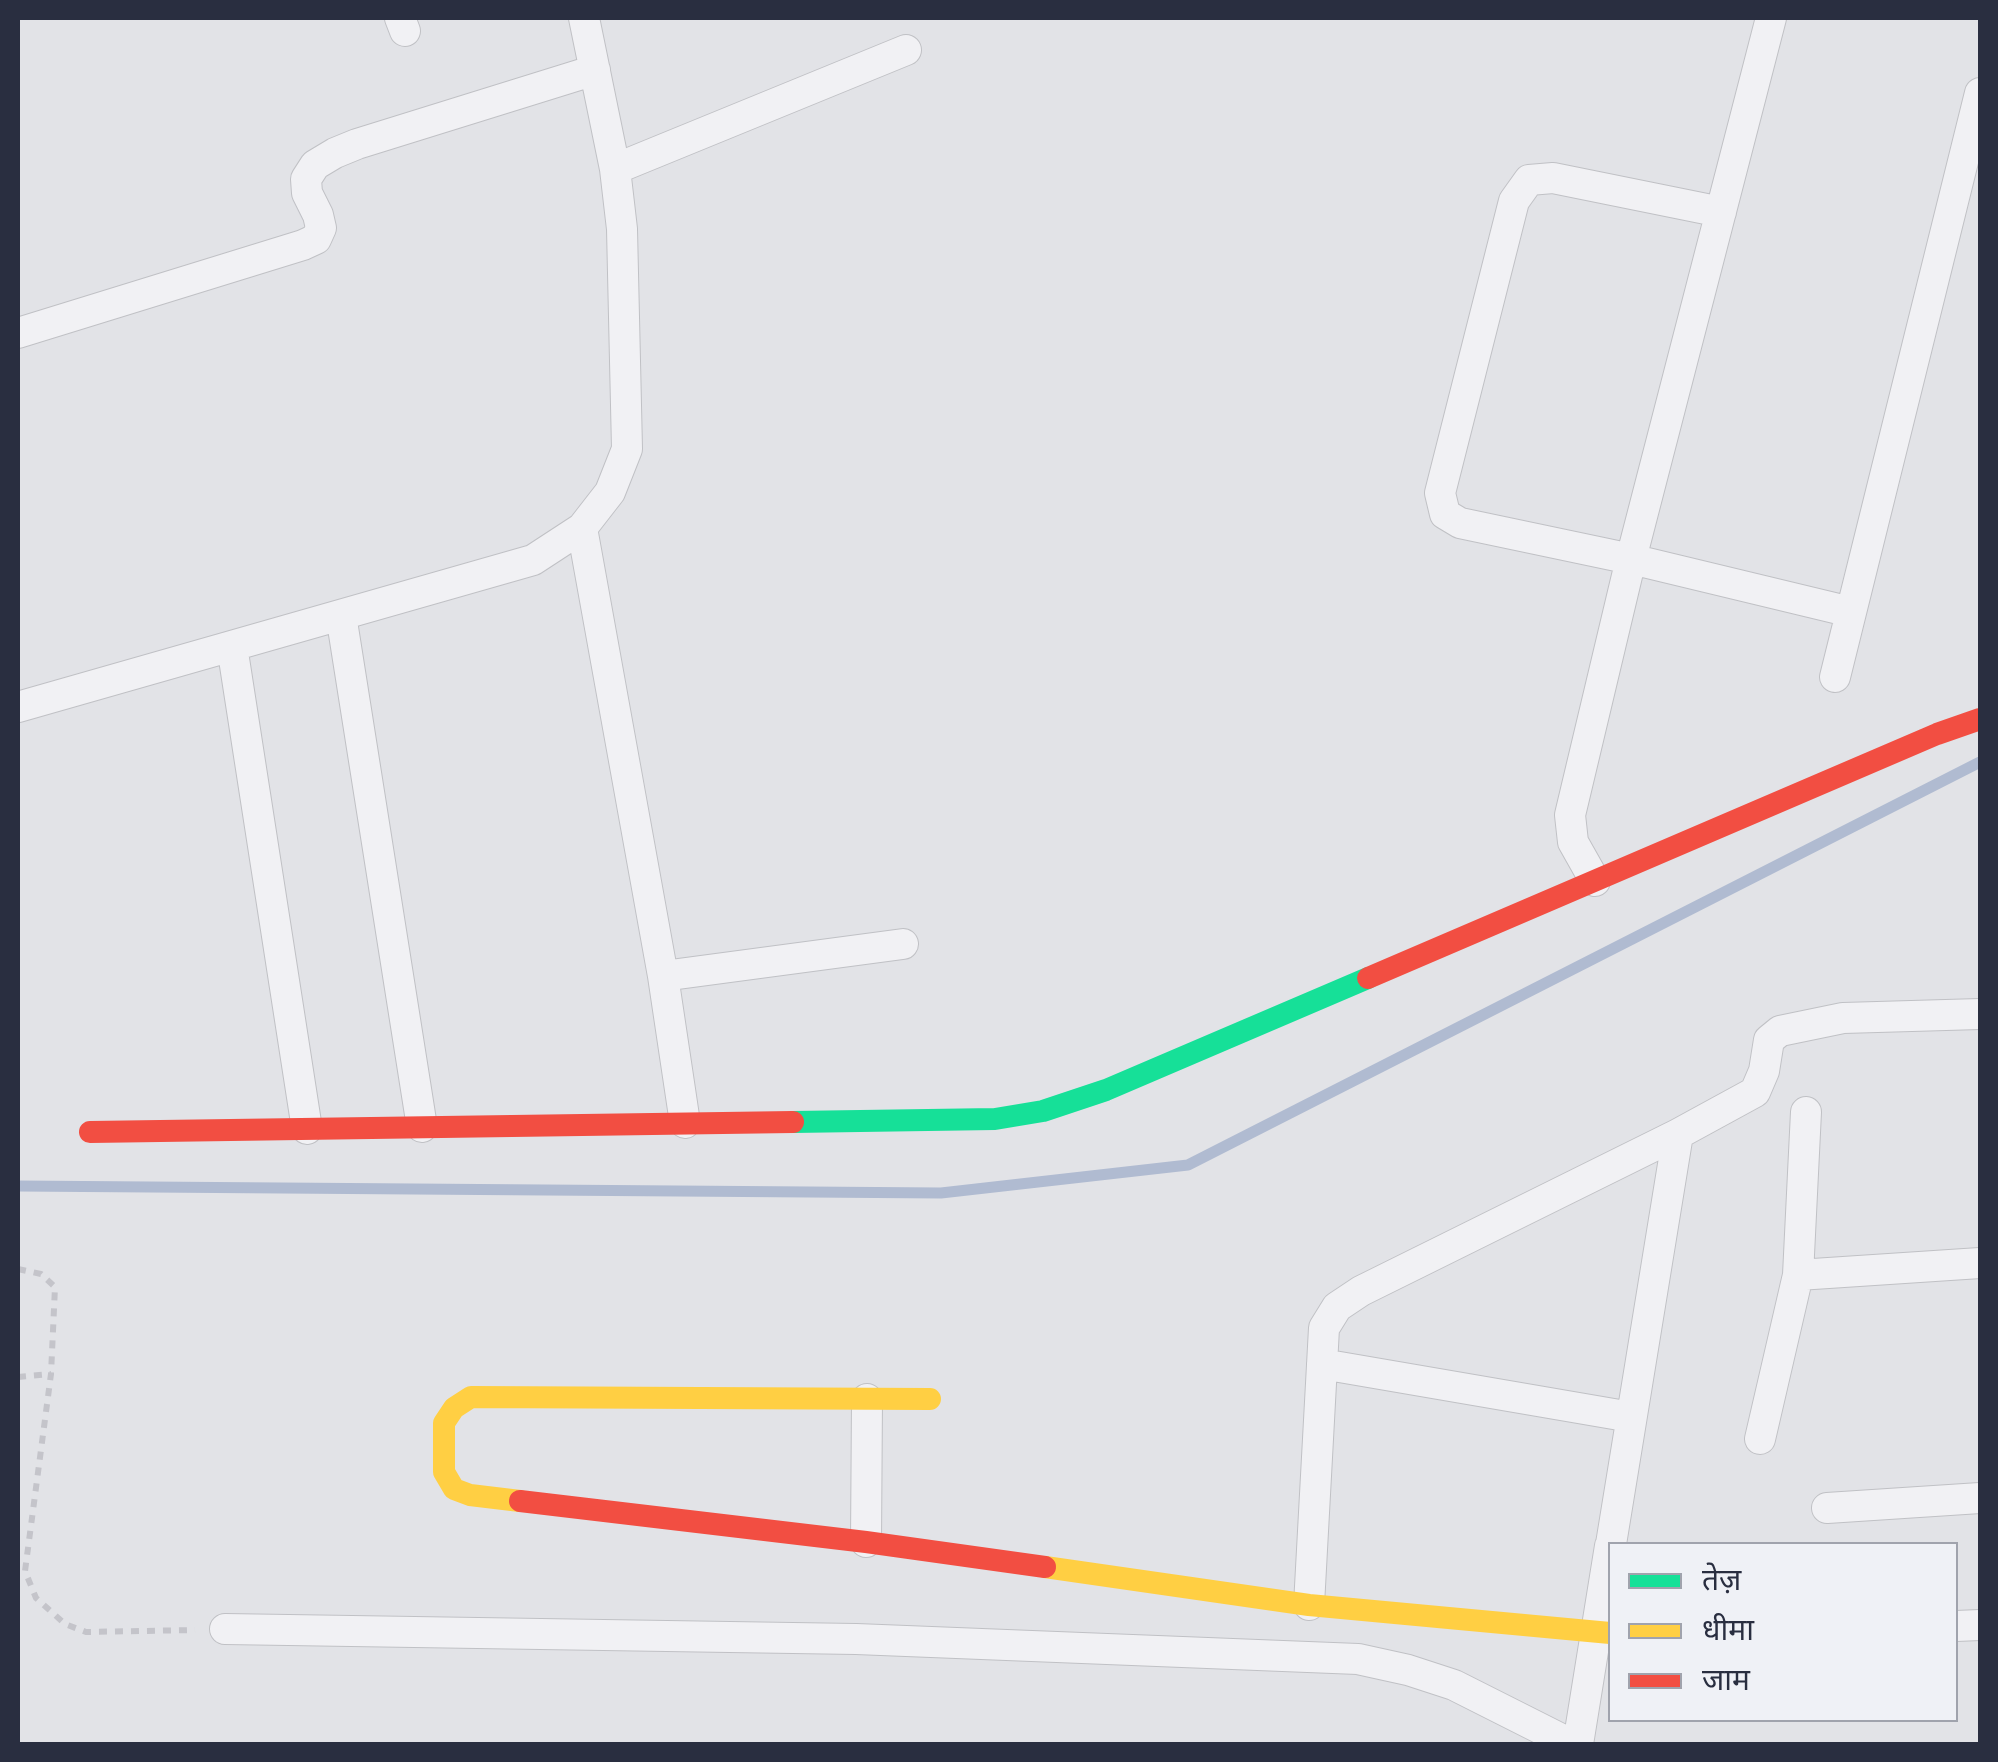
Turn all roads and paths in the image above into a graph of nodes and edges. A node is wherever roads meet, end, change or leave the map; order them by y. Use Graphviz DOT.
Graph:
graph roads {
  1 [pos="584,18"];
  2 [pos="1771,18"];
  3 [pos="906,50"];
  4 [pos="595,70"];
  5 [pos="1980,93"];
  6 [pos="615,169"];
  7 [pos="1721,212"];
  8 [pos="18,333"];
  9 [pos="582,528"];
  10 [pos="1632,559"];
  11 [pos="1851,612"];
  12 [pos="341,615"];
  13 [pos="232,646"];
  14 [pos="1835,677"];
  15 [pos="18,705"];
  16 [pos="1980,719"];
  17 [pos="1595,881"];
  18 [pos="903,944"];
  19 [pos="663,976"];
  20 [pos="1980,1014"];
  21 [pos="1806,1112"];
  22 [pos="685,1123"];
  23 [pos="422,1127"];
  24 [pos="307,1129"];
  25 [pos="90,1132"];
  26 [pos="1678,1134"];
  27 [pos="1980,1262"];
  28 [pos="18,1270"];
  29 [pos="1798,1274"];
  30 [pos="1322,1364"];
  31 [pos="52,1374"];
  32 [pos="18,1377"];
  33 [pos="867,1399"];
  34 [pos="930,1399"];
  35 [pos="1631,1417"];
  36 [pos="1760,1440"];
  37 [pos="1980,1498"];
  38 [pos="1827,1508"];
  39 [pos="866,1542"];
  40 [pos="1611,1542"];
  41 [pos="1608,1583"];
  42 [pos="1308,1604"];
  43 [pos="225,1630"];
  44 [pos="1604,1633"];
  45 [pos="1575,1744"];
  1 -- 4 [label="street"];
  2 -- 7 [label="street"];
  3 -- 6 [label="street"];
  4 -- 6 [label="street"];
  4 -- 8 [label="street"];
  5 -- 11 [label="street"];
  6 -- 9 [label="street"];
  7 -- 10 [label="street"];
  7 -- 10 [label="street"];
  9 -- 12 [label="street"];
  9 -- 19 [label="street"];
  10 -- 11 [label="street"];
  10 -- 17 [label="street"];
  11 -- 14 [label="street"];
  12 -- 13 [label="street"];
  12 -- 23 [label="street"];
  13 -- 15 [label="street"];
  13 -- 24 [label="street"];
  16 -- 17 [label="street"];
  17 -- 22 [label="street"];
  18 -- 19 [label="street"];
  19 -- 22 [label="street"];
  20 -- 26 [label="street"];
  21 -- 29 [label="street"];
  22 -- 23 [label="street"];
  23 -- 24 [label="street"];
  24 -- 25 [label="street"];
  26 -- 30 [label="street"];
  26 -- 35 [label="street"];
  27 -- 29 [label="street"];
  28 -- 31 [label="path"];
  29 -- 36 [label="street"];
  30 -- 35 [label="street"];
  30 -- 42 [label="street"];
  31 -- 32 [label="path"];
  31 -- 43 [label="path"];
  33 -- 34 [label="street"];
  33 -- 39 [label="street"];
  33 -- 39 [label="street"];
  35 -- 40 [label="street"];
  37 -- 38 [label="street"];
  39 -- 42 [label="street"];
  41 -- 44 [label="street"];
  42 -- 44 [label="street"];
  43 -- 45 [label="street"];
  44 -- 45 [label="street"];
}
